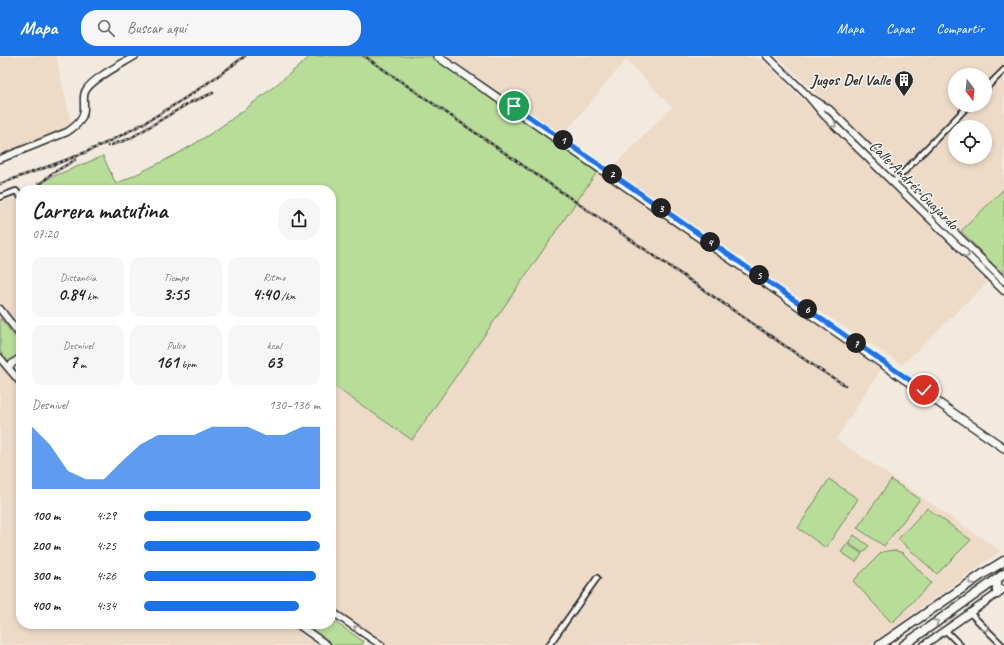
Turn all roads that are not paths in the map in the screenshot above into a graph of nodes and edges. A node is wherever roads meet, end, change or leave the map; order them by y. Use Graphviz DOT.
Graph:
graph roads {
  1 [pos="135,56"];
  2 [pos="437,56"];
  3 [pos="442,56"];
  4 [pos="767,56"];
  5 [pos="1004,70"];
  6 [pos="992,82"];
  7 [pos="962,112"];
  8 [pos="0,160"];
  9 [pos="896,180"];
  10 [pos="16,191"];
  11 [pos="0,196"];
  12 [pos="1004,281"];
  13 [pos="1004,291"];
  14 [pos="0,309"];
  15 [pos="16,330"];
  16 [pos="0,358"];
  17 [pos="16,361"];
  18 [pos="8,367"];
  19 [pos="16,377"];
  20 [pos="1004,445"];
  21 [pos="1004,448"];
  22 [pos="1004,561"];
  23 [pos="1001,576"];
  24 [pos="597,578"];
  25 [pos="1001,591"];
  26 [pos="970,613"];
  27 [pos="336,614"];
  28 [pos="304,629"];
  29 [pos="945,630"];
  30 [pos="372,639"];
  31 [pos="1003,644"];
  32 [pos="327,645"];
  33 [pos="368,645"];
  34 [pos="381,645"];
  35 [pos="549,645"];
  36 [pos="880,645"];
  37 [pos="904,645"];
  38 [pos="924,645"];
  39 [pos="960,645"];
  1 -- 8 [label="main road"];
  2 -- 21 [label="main road"];
  3 -- 20 [label="main road"];
  4 -- 9 [label="main road, Calle Andrés Guajardo"];
  5 -- 6 [label="street"];
  7 -- 9 [label="street"];
  9 -- 12 [label="main road, Calle Andrés Guajardo"];
  9 -- 13 [label="main road, Calle Andrés Guajardo, one-way"];
  10 -- 11 [label="street"];
  14 -- 15 [label="main road"];
  16 -- 18 [label="main road"];
  17 -- 18 [label="main road"];
  18 -- 19 [label="main road"];
  22 -- 36 [label="highway, one-way"];
  23 -- 25 [label="highway"];
  37 -- 23 [label="highway, one-way"];
  24 -- 35 [label="street"];
  25 -- 26 [label="main road"];
  26 -- 29 [label="main road"];
  26 -- 31 [label="street, one-way"];
  30 -- 27 [label="main road, one-way"];
  28 -- 32 [label="main road"];
  29 -- 38 [label="main road"];
  29 -- 39 [label="street"];
  30 -- 33 [label="main road"];
  30 -- 34 [label="main road"];
}
